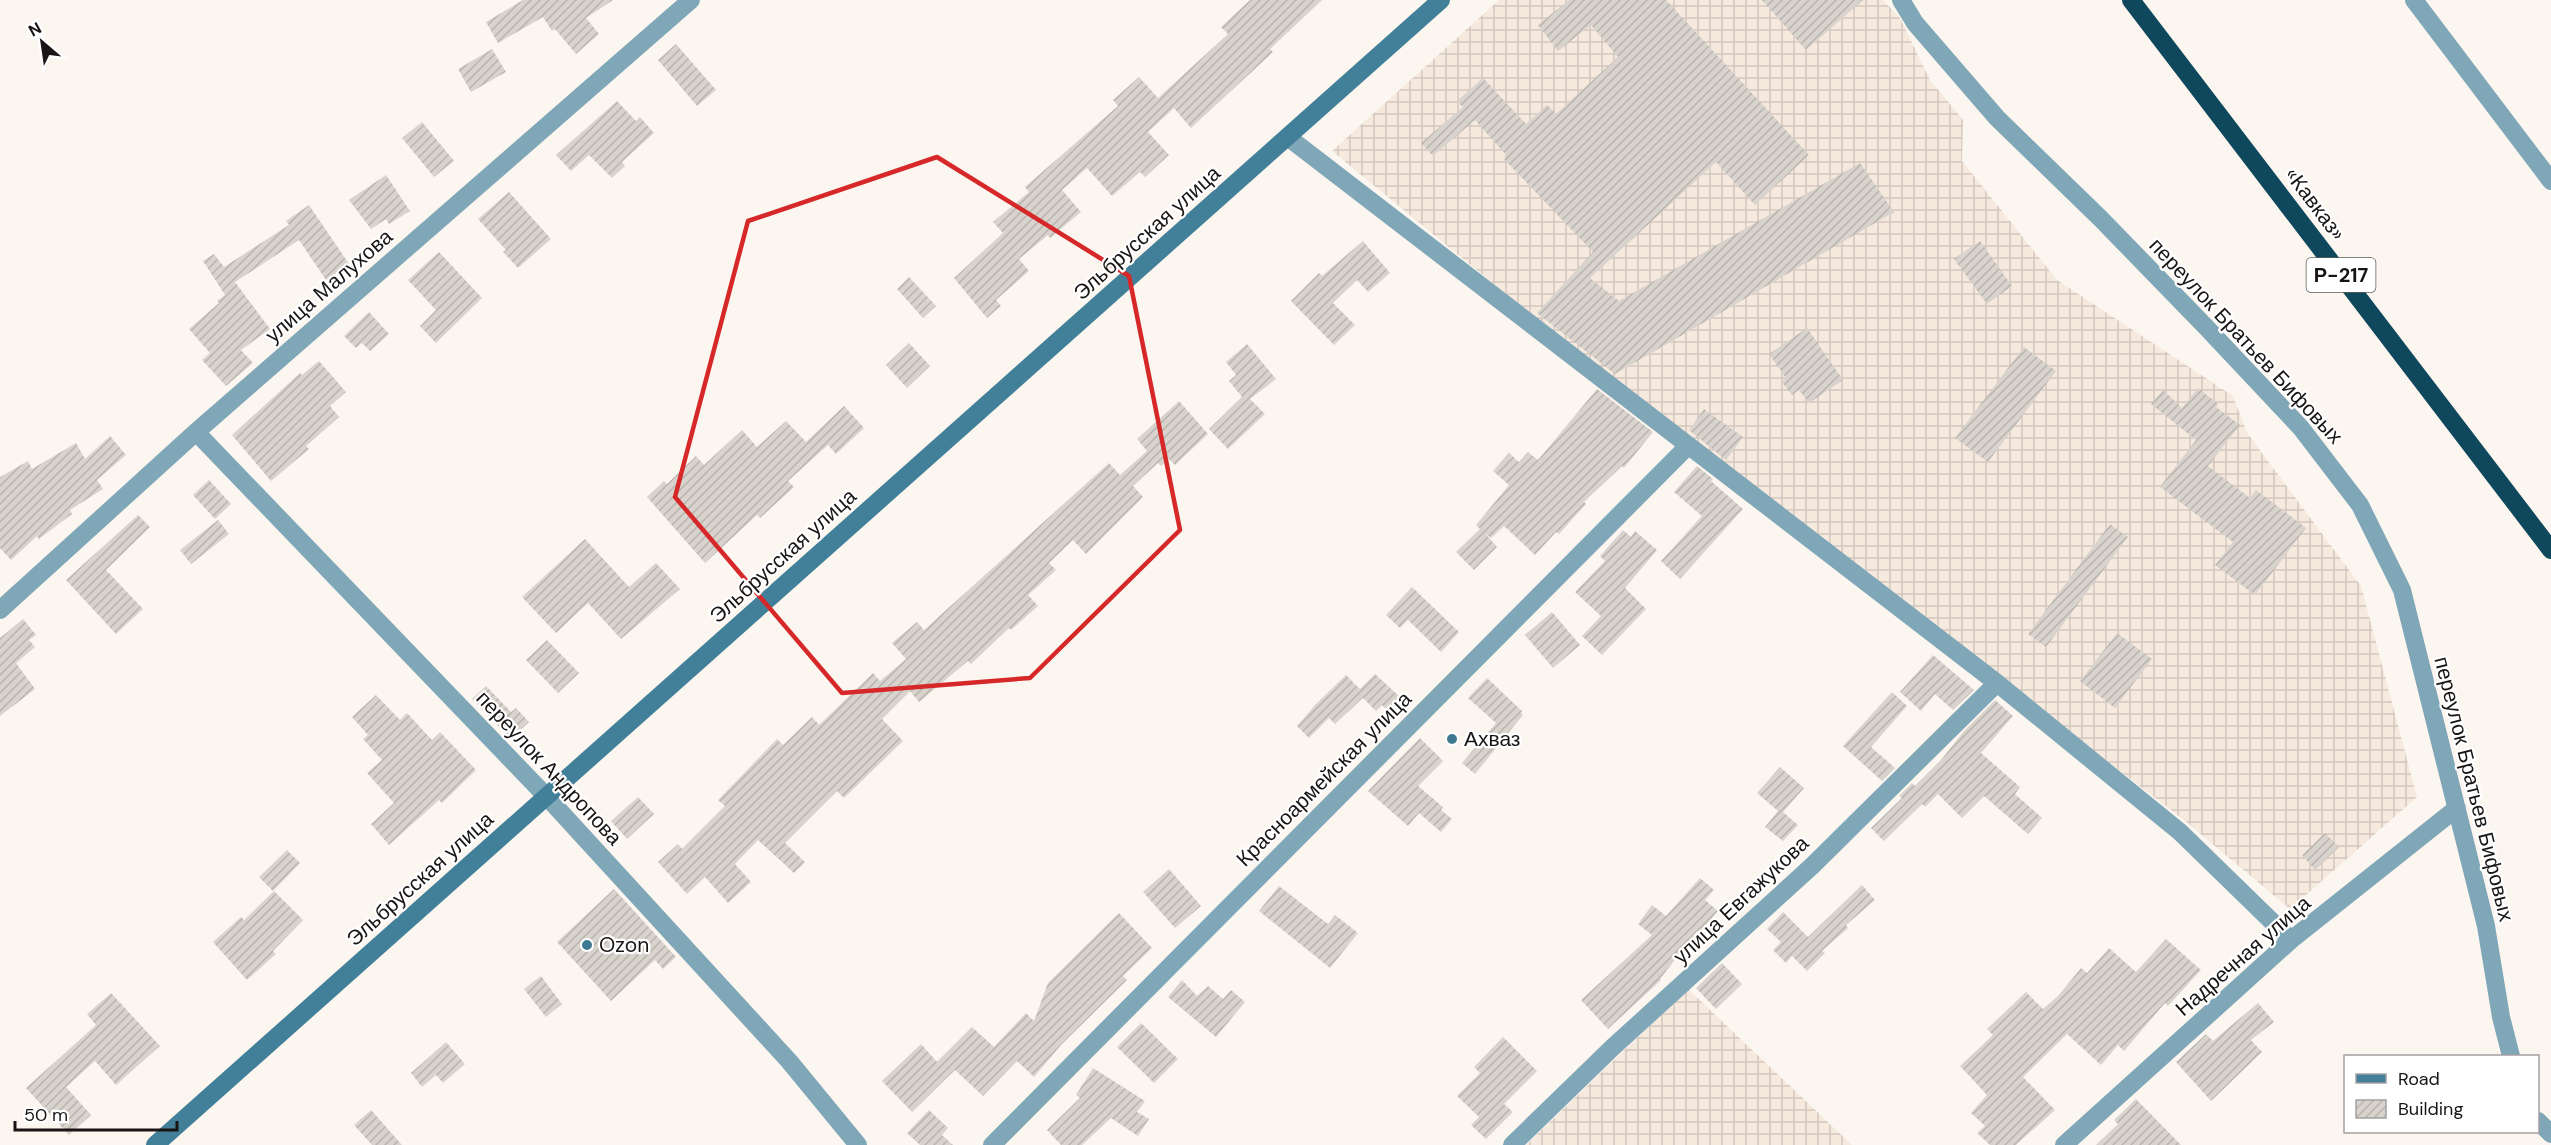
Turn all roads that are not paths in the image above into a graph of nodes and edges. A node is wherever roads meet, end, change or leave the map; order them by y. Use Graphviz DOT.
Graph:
graph roads {
  1 [pos="691,0"];
  2 [pos="1441,0"];
  3 [pos="1901,0"];
  4 [pos="2131,0"];
  5 [pos="2414,0"];
  6 [pos="1289,138"];
  7 [pos="2551,181"];
  8 [pos="196,432"];
  9 [pos="1688,446"];
  10 [pos="2551,550"];
  11 [pos="0,610"];
  12 [pos="1997,683"];
  13 [pos="546,795"];
  14 [pos="2457,808"];
  15 [pos="2291,940"];
  16 [pos="2511,1055"];
  17 [pos="2539,1122"];
  18 [pos="2551,1134"];
  19 [pos="155,1145"];
  20 [pos="858,1145"];
  21 [pos="992,1145"];
  22 [pos="1512,1145"];
  23 [pos="2064,1145"];
  1 -- 8 [label="street, улица Малухова"];
  2 -- 6 [label="street, Эльбрусская улица"];
  3 -- 14 [label="street, переулок Братьев Бифовых"];
  4 -- 10 [label="highway, «Кавказ» / Р-217"];
  5 -- 7 [label="street"];
  6 -- 9 [label="street"];
  6 -- 13 [label="street, Эльбрусская улица"];
  8 -- 11 [label="street, улица Малухова"];
  8 -- 13 [label="street, переулок Андропова"];
  9 -- 12 [label="street"];
  9 -- 21 [label="street, Красноармейская улица"];
  12 -- 15 [label="street"];
  12 -- 22 [label="street, улица Евгажукова"];
  13 -- 19 [label="street, Эльбрусская улица"];
  13 -- 20 [label="street, переулок Андропова"];
  14 -- 15 [label="street, Надречная улица"];
  14 -- 16 [label="street, переулок Братьев Бифовых"];
  15 -- 23 [label="street, Надречная улица"];
  17 -- 18 [label="street"];
}
